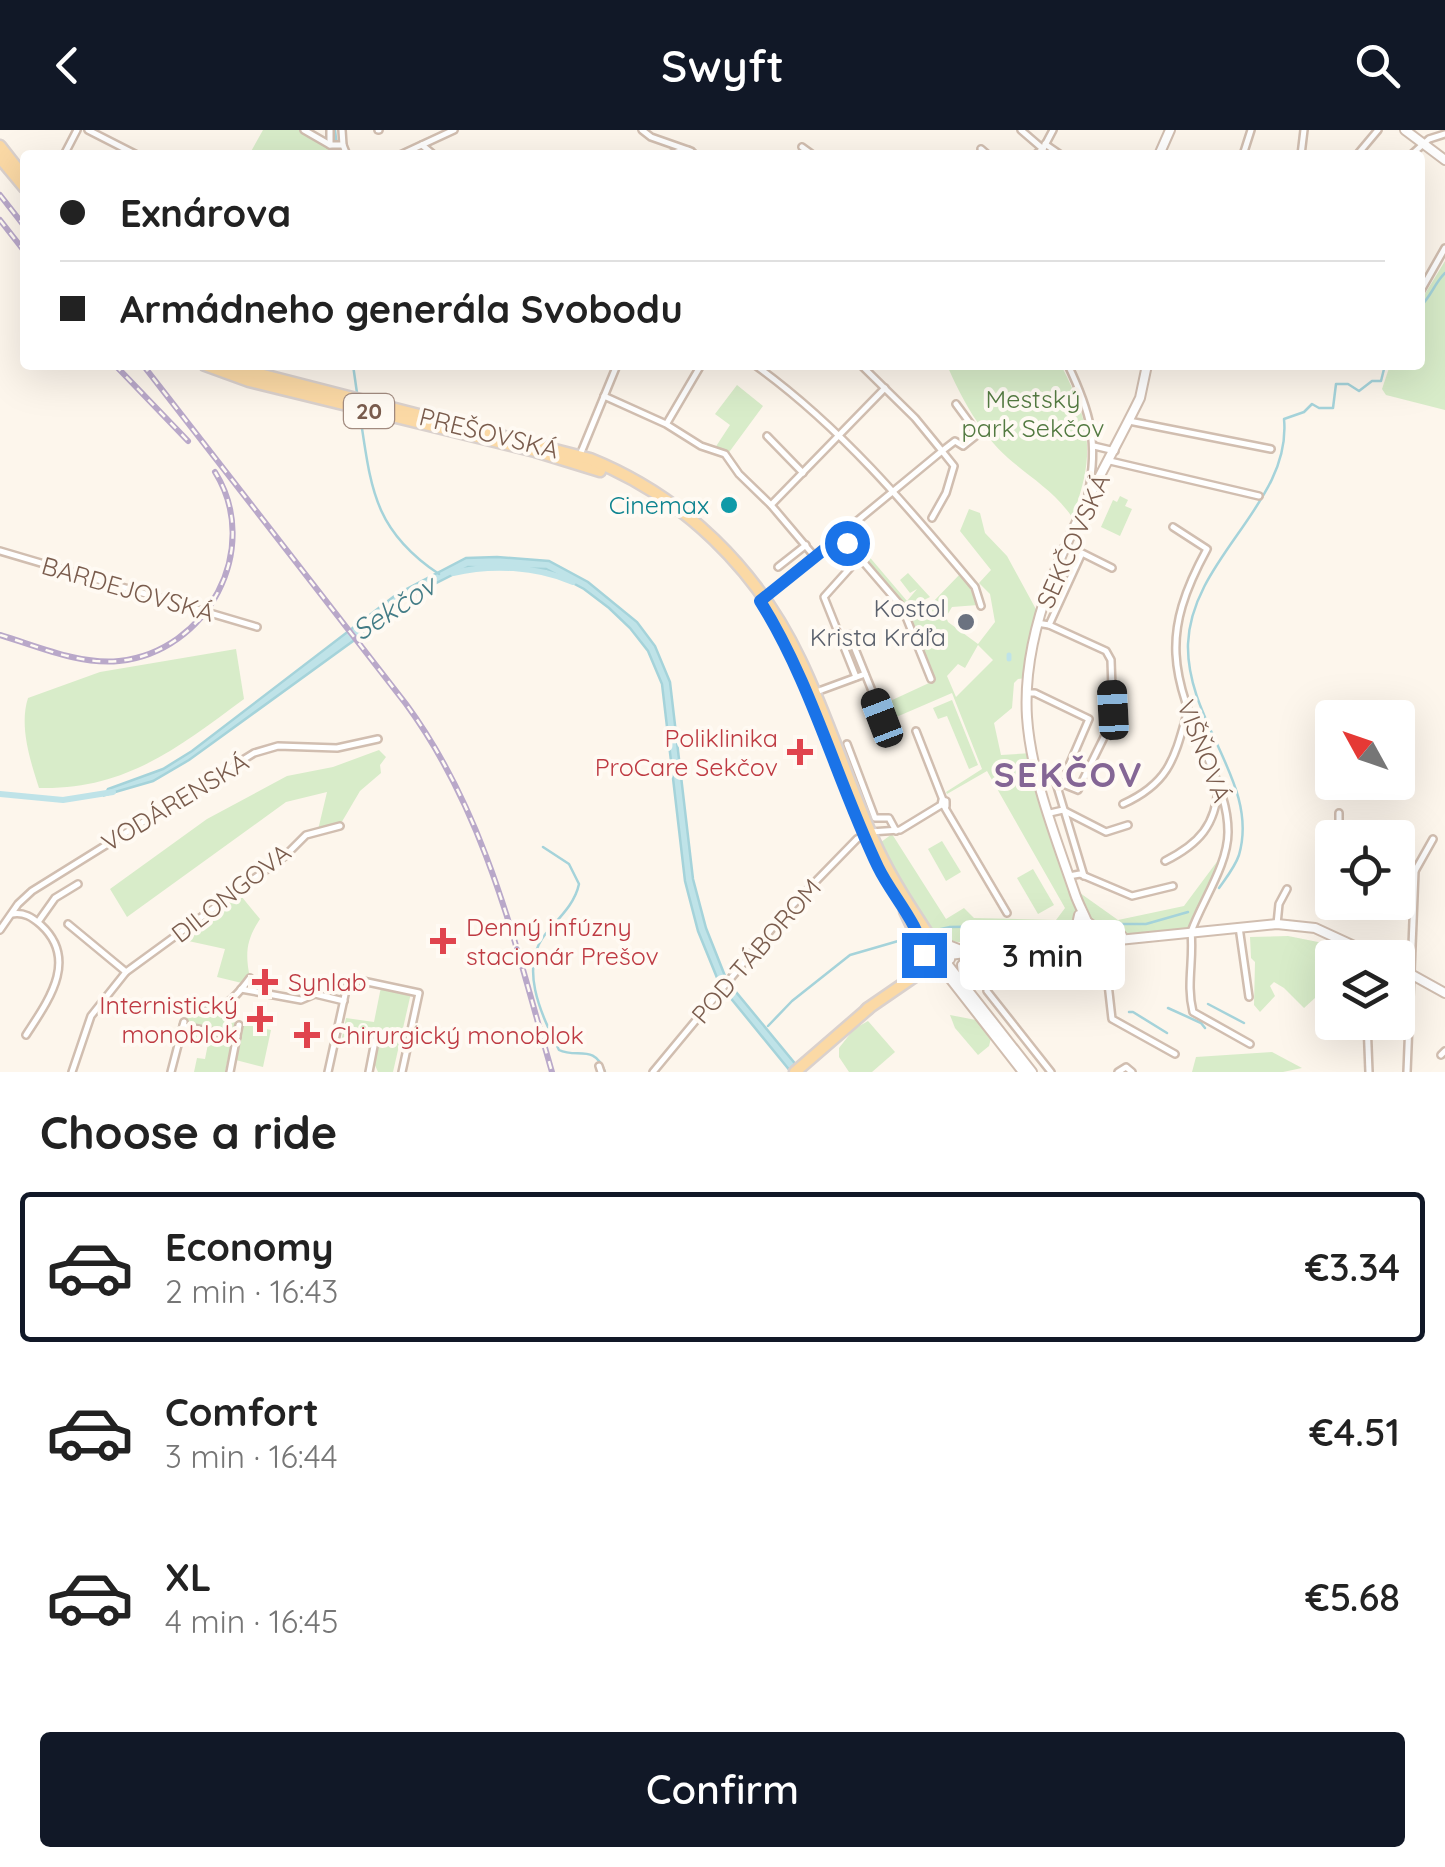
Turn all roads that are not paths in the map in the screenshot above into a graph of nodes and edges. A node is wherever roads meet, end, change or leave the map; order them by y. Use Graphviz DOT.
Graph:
graph roads {
  1 [pos="88,130"];
  2 [pos="304,130"];
  3 [pos="330,130"];
  4 [pos="342,130"];
  5 [pos="454,130"];
  6 [pos="642,130"];
  7 [pos="1022,130"];
  8 [pos="1053,130"];
  9 [pos="1378,130"];
  10 [pos="1405,130"];
  11 [pos="1445,134"];
  12 [pos="1423,143"];
  13 [pos="337,145"];
  14 [pos="422,145"];
  15 [pos="0,146"];
  16 [pos="1044,146"];
  17 [pos="802,147"];
  18 [pos="127,150"];
  19 [pos="342,150"];
  20 [pos="411,150"];
  21 [pos="428,150"];
  22 [pos="684,150"];
  23 [pos="806,150"];
  24 [pos="1040,150"];
  25 [pos="1052,150"];
  26 [pos="1361,150"];
  27 [pos="1416,150"];
  28 [pos="0,158"];
  29 [pos="1445,160"];
  30 [pos="20,172"];
  31 [pos="20,182"];
  32 [pos="1445,248"];
  33 [pos="1425,283"];
  34 [pos="219,370"];
  35 [pos="244,370"];
  36 [pos="615,370"];
  37 [pos="697,370"];
  38 [pos="761,370"];
  39 [pos="866,370"];
  40 [pos="1070,370"];
  41 [pos="1145,370"];
  42 [pos="885,388"];
  43 [pos="604,396"];
  44 [pos="956,404"];
  45 [pos="1129,421"];
  46 [pos="666,424"];
  47 [pos="840,435"];
  48 [pos="767,436"];
  49 [pos="1094,446"];
  50 [pos="1271,449"];
  51 [pos="942,451"];
  52 [pos="1115,451"];
  53 [pos="577,454"];
  54 [pos="1110,461"];
  55 [pos="803,472"];
  56 [pos="894,492"];
  57 [pos="1259,496"];
  58 [pos="771,505"];
  59 [pos="932,518"];
  60 [pos="1077,524"];
  61 [pos="1174,528"];
  62 [pos="841,536"];
  63 [pos="806,546"];
  64 [pos="0,551"];
  65 [pos="815,557"];
  66 [pos="855,564"];
  67 [pos="778,568"];
  68 [pos="1112,568"];
  69 [pos="765,597"];
  70 [pos="981,606"];
  71 [pos="1037,624"];
  72 [pos="1049,626"];
  73 [pos="257,627"];
  74 [pos="849,634"];
  75 [pos="864,674"];
  76 [pos="856,678"];
  77 [pos="930,679"];
  78 [pos="1027,693"];
  79 [pos="812,695"];
  80 [pos="1187,714"];
  81 [pos="882,718"];
  82 [pos="916,731"];
  83 [pos="378,738"];
  84 [pos="847,744"];
  85 [pos="1067,770"];
  86 [pos="1218,784"];
  87 [pos="943,804"];
  88 [pos="1123,804"];
  89 [pos="1062,810"];
  90 [pos="1050,813"];
  91 [pos="1339,813"];
  92 [pos="1216,815"];
  93 [pos="1227,815"];
  94 [pos="1339,820"];
  95 [pos="1128,825"];
  96 [pos="340,826"];
  97 [pos="894,831"];
  98 [pos="867,833"];
  99 [pos="1433,839"];
  100 [pos="877,848"];
  101 [pos="1166,862"];
  102 [pos="1415,871"];
  103 [pos="1069,876"];
  104 [pos="1084,876"];
  105 [pos="78,884"];
  106 [pos="1172,886"];
  107 [pos="1287,889"];
  108 [pos="1007,913"];
  109 [pos="10,916"];
  110 [pos="1081,916"];
  111 [pos="38,922"];
  112 [pos="68,924"];
  113 [pos="1277,924"];
  114 [pos="1239,927"];
  115 [pos="915,929"];
  116 [pos="0,930"];
  117 [pos="1191,932"];
  118 [pos="927,934"];
  119 [pos="1142,937"];
  120 [pos="1341,940"];
  121 [pos="1089,943"];
  122 [pos="1060,945"];
  123 [pos="990,949"];
  124 [pos="972,956"];
  125 [pos="1092,958"];
  126 [pos="940,960"];
  127 [pos="1004,966"];
  128 [pos="916,968"];
  129 [pos="126,972"];
  130 [pos="948,976"];
  131 [pos="1415,977"];
  132 [pos="250,978"];
  133 [pos="241,989"];
  134 [pos="967,990"];
  135 [pos="987,992"];
  136 [pos="1445,993"];
  137 [pos="888,996"];
  138 [pos="1249,997"];
  139 [pos="344,1000"];
  140 [pos="176,1008"];
  141 [pos="867,1009"];
  142 [pos="240,1024"];
  143 [pos="26,1034"];
  144 [pos="237,1037"];
  145 [pos="1367,1040"];
  146 [pos="1408,1040"];
  147 [pos="383,1042"];
  148 [pos="1250,1044"];
  149 [pos="1175,1054"];
  150 [pos="230,1069"];
  151 [pos="1120,1071"];
  152 [pos="72,1072"];
  153 [pos="171,1072"];
  154 [pos="328,1072"];
  155 [pos="369,1072"];
  156 [pos="402,1072"];
  157 [pos="653,1072"];
  158 [pos="795,1072"];
  159 [pos="1023,1072"];
  160 [pos="1032,1072"];
  161 [pos="1050,1072"];
  162 [pos="1132,1072"];
  163 [pos="1369,1072"];
  164 [pos="1407,1072"];
  1 -- 18 [label="street"];
  2 -- 13 [label="street"];
  3 -- 13 [label="street"];
  4 -- 13 [label="street"];
  5 -- 14 [label="street"];
  6 -- 22 [label="street"];
  7 -- 16 [label="street"];
  8 -- 16 [label="street"];
  9 -- 26 [label="street"];
  10 -- 12 [label="street"];
  11 -- 12 [label="street"];
  12 -- 27 [label="street"];
  12 -- 29 [label="street"];
  13 -- 19 [label="street"];
  14 -- 20 [label="street"];
  14 -- 21 [label="street"];
  15 -- 30 [label="main road"];
  16 -- 24 [label="street"];
  16 -- 25 [label="street"];
  17 -- 23 [label="street"];
  28 -- 31 [label="main road"];
  32 -- 33 [label="street"];
  34 -- 53 [label="main road, PREŠOVSKÁ / 20"];
  35 -- 53 [label="main road, PREŠOVSKÁ / 20"];
  36 -- 43 [label="street"];
  37 -- 46 [label="street"];
  38 -- 47 [label="street"];
  39 -- 42 [label="street"];
  40 -- 49 [label="street"];
  41 -- 45 [label="street, SEKČOVSKÁ"];
  42 -- 47 [label="street"];
  42 -- 51 [label="street"];
  43 -- 46 [label="street"];
  43 -- 53 [label="street"];
  44 -- 51 [label="street"];
  45 -- 50 [label="street"];
  45 -- 52 [label="street, SEKČOVSKÁ"];
  46 -- 58 [label="street"];
  47 -- 55 [label="street"];
  47 -- 56 [label="street"];
  48 -- 55 [label="street"];
  49 -- 52 [label="street"];
  49 -- 60 [label="street"];
  51 -- 56 [label="street"];
  51 -- 59 [label="street"];
  52 -- 54 [label="street, SEKČOVSKÁ"];
  53 -- 69 [label="main road, 20"];
  53 -- 69 [label="main road, 20"];
  54 -- 57 [label="street"];
  54 -- 60 [label="street, SEKČOVSKÁ"];
  55 -- 58 [label="street"];
  56 -- 62 [label="street"];
  56 -- 70 [label="street"];
  58 -- 63 [label="street"];
  60 -- 71 [label="street, SEKČOVSKÁ"];
  61 -- 80 [label="street, VIŠŇOVÁ"];
  62 -- 65 [label="street"];
  62 -- 66 [label="street"];
  63 -- 65 [label="street"];
  63 -- 67 [label="street"];
  64 -- 73 [label="street, BARDEJOVSKÁ"];
  65 -- 69 [label="street"];
  66 -- 76 [label="street"];
  66 -- 77 [label="street"];
  68 -- 72 [label="street"];
  69 -- 79 [label="main road, 20"];
  71 -- 72 [label="street"];
  71 -- 78 [label="street, SEKČOVSKÁ"];
  72 -- 89 [label="street"];
  74 -- 75 [label="street"];
  75 -- 76 [label="street"];
  75 -- 81 [label="street"];
  76 -- 79 [label="street"];
  78 -- 85 [label="street"];
  78 -- 90 [label="street, SEKČOVSKÁ"];
  79 -- 98 [label="main road, 20"];
  80 -- 86 [label="street, VIŠŇOVÁ"];
  80 -- 88 [label="street"];
  82 -- 87 [label="street"];
  83 -- 109 [label="street, VODÁRENSKÁ"];
  84 -- 97 [label="street"];
  86 -- 92 [label="street"];
  86 -- 93 [label="street, VIŠŇOVÁ"];
  87 -- 97 [label="street"];
  87 -- 108 [label="street"];
  89 -- 90 [label="street"];
  89 -- 95 [label="street"];
  89 -- 104 [label="street"];
  90 -- 103 [label="street, SEKČOVSKÁ"];
  91 -- 94 [label="street"];
  92 -- 93 [label="street"];
  92 -- 101 [label="street"];
  93 -- 117 [label="street, VIŠŇOVÁ"];
  96 -- 129 [label="street, DILONGOVA"];
  97 -- 98 [label="street"];
  97 -- 100 [label="street"];
  98 -- 100 [label="main road, 20"];
  98 -- 115 [label="main road, 20"];
  98 -- 157 [label="street, POD TÁBOROM"];
  99 -- 102 [label="street"];
  100 -- 118 [label="main road, 20"];
  103 -- 104 [label="street"];
  103 -- 110 [label="street, SEKČOVSKÁ"];
  104 -- 106 [label="street"];
  105 -- 111 [label="street"];
  107 -- 113 [label="street"];
  109 -- 111 [label="street"];
  109 -- 116 [label="street, VODÁRENSKÁ"];
  110 -- 119 [label="street"];
  110 -- 121 [label="street, SEKČOVSKÁ"];
  110 -- 122 [label="street"];
  111 -- 143 [label="street"];
  112 -- 129 [label="street"];
  113 -- 114 [label="street"];
  113 -- 120 [label="street"];
  114 -- 117 [label="street"];
  114 -- 138 [label="street"];
  115 -- 126 [label="main road"];
  115 -- 128 [label="main road, 20"];
  117 -- 119 [label="street"];
  117 -- 148 [label="street"];
  118 -- 123 [label="street"];
  118 -- 126 [label="main road, 20"];
  119 -- 121 [label="street"];
  121 -- 122 [label="street"];
  121 -- 125 [label="street"];
  122 -- 123 [label="street"];
  122 -- 124 [label="street"];
  123 -- 126 [label="street"];
  124 -- 126 [label="street"];
  124 -- 134 [label="street"];
  125 -- 127 [label="street"];
  125 -- 149 [label="street"];
  126 -- 128 [label="main road"];
  126 -- 130 [label="street"];
  126 -- 134 [label="street"];
  126 -- 137 [label="main road"];
  128 -- 141 [label="main road"];
  129 -- 152 [label="street, DILONGOVA"];
  130 -- 137 [label="street"];
  130 -- 159 [label="street"];
  131 -- 136 [label="street"];
  132 -- 133 [label="street"];
  133 -- 139 [label="street"];
  133 -- 140 [label="street"];
  134 -- 160 [label="street"];
  135 -- 161 [label="street"];
  137 -- 141 [label="main road"];
  139 -- 154 [label="street"];
  139 -- 156 [label="street"];
  141 -- 158 [label="main road"];
  142 -- 144 [label="street"];
  144 -- 150 [label="street"];
  144 -- 153 [label="street"];
  145 -- 163 [label="street"];
  146 -- 164 [label="street"];
  147 -- 155 [label="street"];
  151 -- 162 [label="street"];
}
